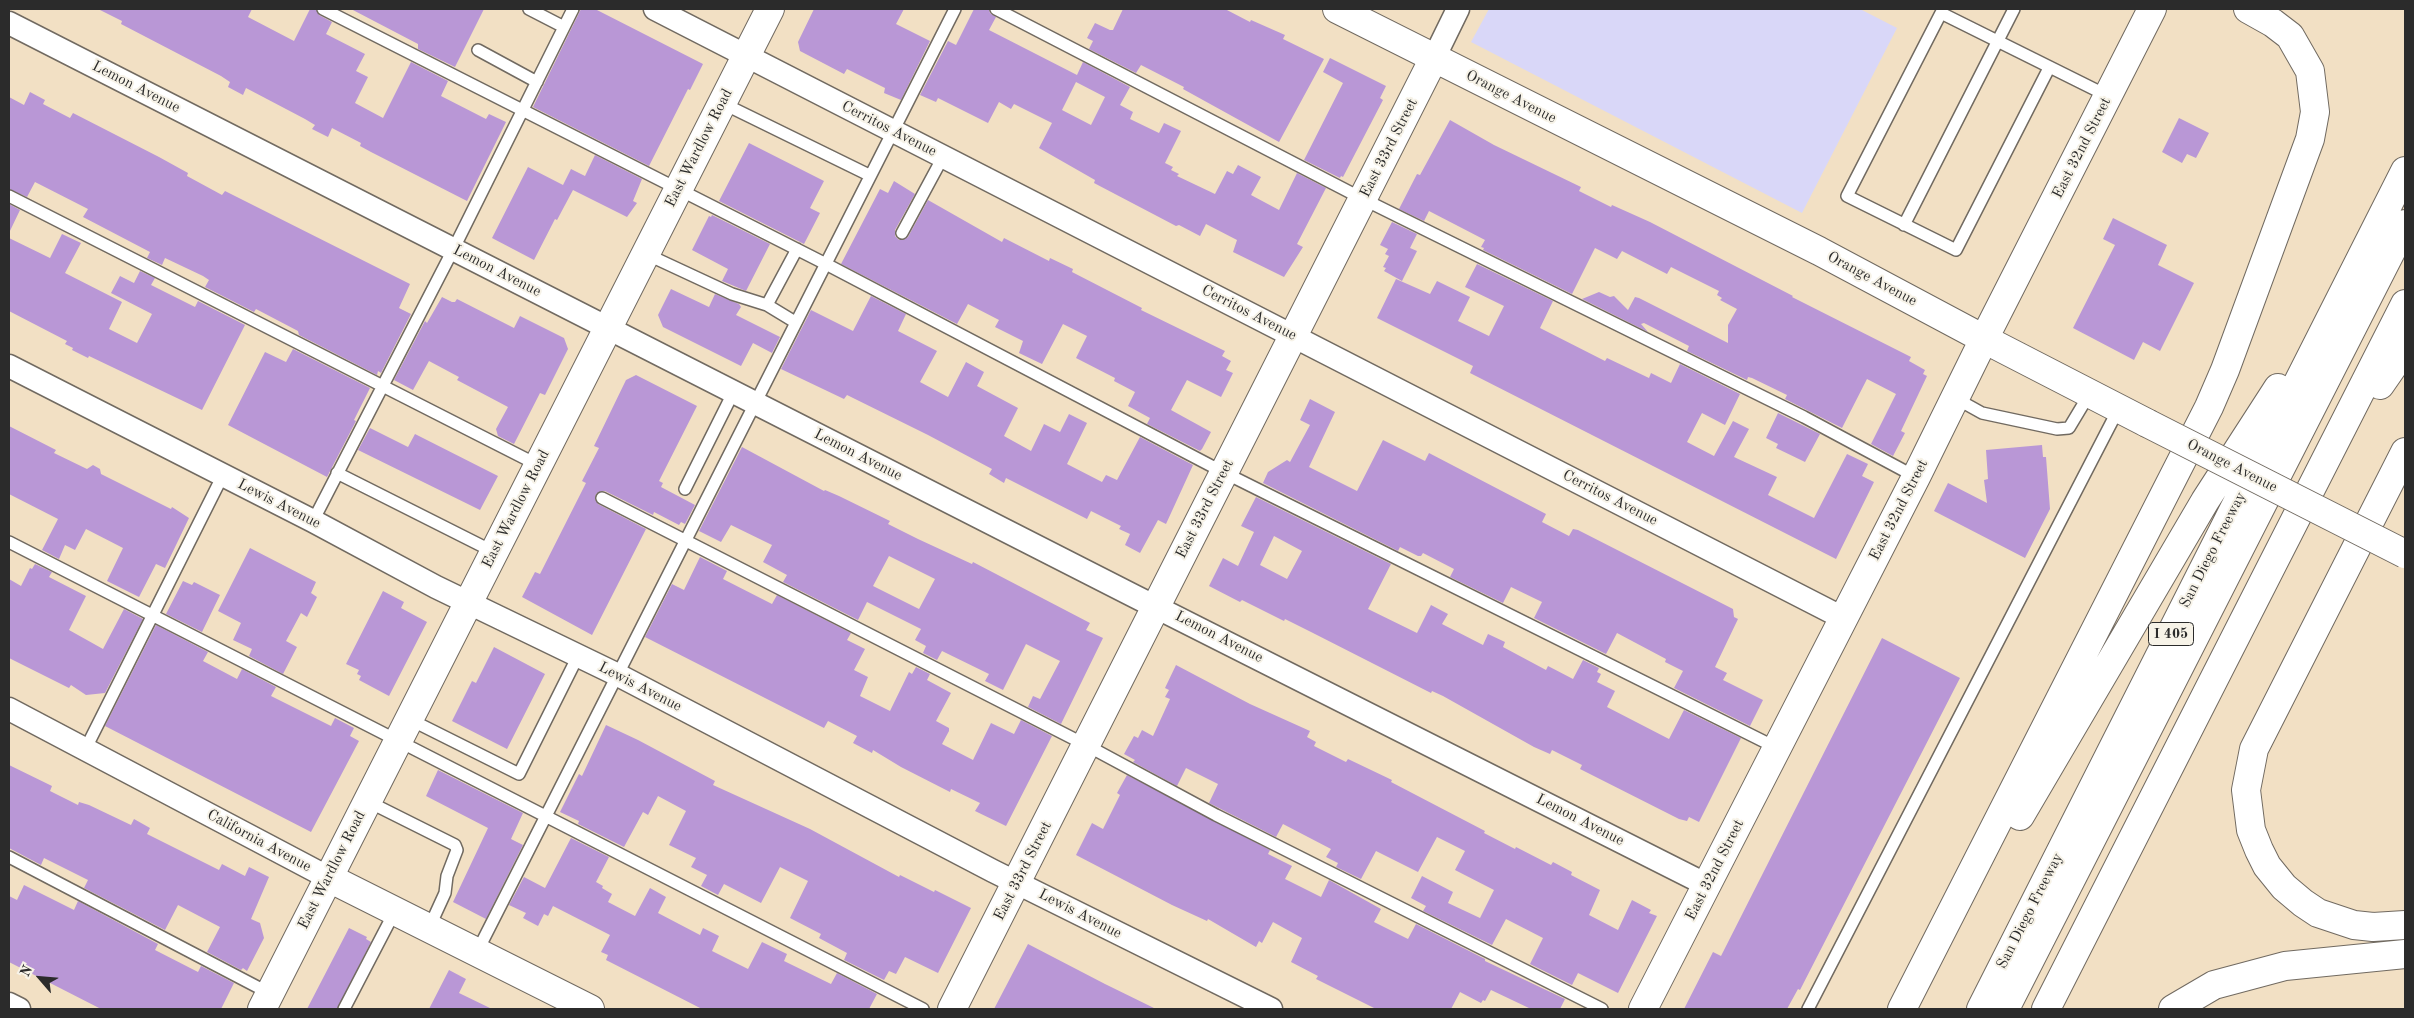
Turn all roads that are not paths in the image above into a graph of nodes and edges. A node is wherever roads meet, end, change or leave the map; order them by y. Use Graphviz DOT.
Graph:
graph roads {
  1 [pos="323,9"];
  2 [pos="529,9"];
  3 [pos="573,9"];
  4 [pos="655,9"];
  5 [pos="770,9"];
  6 [pos="955,9"];
  7 [pos="996,9"];
  8 [pos="1337,9"];
  9 [pos="1458,9"];
  10 [pos="2014,9"];
  11 [pos="2152,9"];
  12 [pos="2248,9"];
  13 [pos="1942,11"];
  14 [pos="9,23"];
  15 [pos="564,27"];
  16 [pos="1997,41"];
  17 [pos="478,50"];
  18 [pos="746,56"];
  19 [pos="1434,58"];
  20 [pos="2050,68"];
  21 [pos="537,82"];
  22 [pos="2108,96"];
  23 [pos="722,103"];
  24 [pos="523,110"];
  25 [pos="892,130"];
  26 [pos="943,157"];
  27 [pos="2405,171"];
  28 [pos="869,175"];
  29 [pos="678,190"];
  30 [pos="9,196"];
  31 [pos="1363,199"];
  32 [pos="1904,224"];
  33 [pos="2405,224"];
  34 [pos="902,233"];
  35 [pos="454,248"];
  36 [pos="797,249"];
  37 [pos="646,254"];
  38 [pos="2405,255"];
  39 [pos="2361,258"];
  40 [pos="824,263"];
  41 [pos="2405,304"];
  42 [pos="767,305"];
  43 [pos="795,322"];
  44 [pos="608,328"];
  45 [pos="1293,335"];
  46 [pos="1984,339"];
  47 [pos="2405,349"];
  48 [pos="9,366"];
  49 [pos="382,386"];
  50 [pos="734,391"];
  51 [pos="2090,393"];
  52 [pos="1955,398"];
  53 [pos="755,402"];
  54 [pos="2118,408"];
  55 [pos="2405,452"];
  56 [pos="538,465"];
  57 [pos="2321,470"];
  58 [pos="1223,472"];
  59 [pos="338,473"];
  60 [pos="223,475"];
  61 [pos="1916,477"];
  62 [pos="685,489"];
  63 [pos="602,498"];
  64 [pos="313,521"];
  65 [pos="685,540"];
  66 [pos="9,542"];
  67 [pos="494,552"];
  68 [pos="2405,554"];
  69 [pos="469,603"];
  70 [pos="1156,606"];
  71 [pos="152,615"];
  72 [pos="1844,618"];
  73 [pos="578,656"];
  74 [pos="618,676"];
  75 [pos="9,710"];
  76 [pos="403,730"];
  77 [pos="1086,745"];
  78 [pos="1777,748"];
  79 [pos="85,750"];
  80 [pos="368,801"];
  81 [pos="546,816"];
  82 [pos="9,857"];
  83 [pos="329,878"];
  84 [pos="1018,882"];
  85 [pos="1707,885"];
  86 [pos="1964,888"];
  87 [pos="395,911"];
  88 [pos="2405,925"];
  89 [pos="429,928"];
  90 [pos="477,952"];
  91 [pos="2405,954"];
  92 [pos="266,1001"];
  93 [pos="9,1004"];
  94 [pos="19,1009"];
  95 [pos="344,1009"];
  96 [pos="590,1009"];
  97 [pos="923,1009"];
  98 [pos="952,1009"];
  99 [pos="1271,1009"];
  100 [pos="1602,1009"];
  101 [pos="1643,1009"];
  102 [pos="1808,1009"];
  103 [pos="1902,1009"];
  104 [pos="1981,1009"];
  105 [pos="2005,1009"];
  106 [pos="2021,1009"];
  107 [pos="2046,1009"];
  108 [pos="2173,1009"];
  1 -- 24 [label="lane"];
  2 -- 15 [label="lane"];
  3 -- 15 [label="lane"];
  4 -- 18 [label="street, Cerritos Avenue"];
  5 -- 18 [label="main road, East Wardlow Road"];
  6 -- 25 [label="lane"];
  7 -- 31 [label="lane"];
  8 -- 19 [label="main road, Orange Avenue"];
  9 -- 19 [label="street, East 33rd Street"];
  10 -- 16 [label="lane"];
  11 -- 22 [label="main road, East 32nd Street"];
  12 -- 86 [label="main road"];
  13 -- 16 [label="lane"];
  13 -- 32 [label="lane"];
  14 -- 35 [label="street, Lemon Avenue"];
  15 -- 21 [label="lane"];
  16 -- 20 [label="lane"];
  16 -- 32 [label="lane"];
  17 -- 21 [label="lane"];
  18 -- 23 [label="main road, East Wardlow Road"];
  18 -- 25 [label="street, Cerritos Avenue"];
  19 -- 31 [label="main road, East 33rd Street"];
  19 -- 46 [label="main road, Orange Avenue"];
  20 -- 22 [label="lane"];
  20 -- 32 [label="lane"];
  21 -- 24 [label="lane"];
  22 -- 46 [label="main road, East 32nd Street"];
  23 -- 28 [label="lane"];
  23 -- 29 [label="main road, East Wardlow Road"];
  24 -- 29 [label="lane"];
  24 -- 35 [label="lane"];
  25 -- 26 [label="street, Cerritos Avenue"];
  25 -- 28 [label="lane"];
  26 -- 34 [label="lane"];
  26 -- 45 [label="street, Cerritos Avenue"];
  27 -- 39 [label="main road, San Diego Freeway / I 405"];
  28 -- 40 [label="lane"];
  29 -- 36 [label="lane"];
  29 -- 37 [label="main road, East Wardlow Road"];
  30 -- 49 [label="lane"];
  31 -- 45 [label="main road, East 33rd Street"];
  31 -- 61 [label="lane"];
  33 -- 105 [label="main road"];
  35 -- 44 [label="street, Lemon Avenue"];
  35 -- 49 [label="lane"];
  36 -- 40 [label="lane"];
  36 -- 42 [label="lane"];
  37 -- 42 [label="lane"];
  37 -- 44 [label="main road, East Wardlow Road"];
  38 -- 106 [label="main road"];
  39 -- 86 [label="main road"];
  39 -- 104 [label="main road, San Diego Freeway / I 405"];
  40 -- 43 [label="lane"];
  40 -- 58 [label="lane"];
  41 -- 57 [label="main road"];
  42 -- 43 [label="lane"];
  43 -- 53 [label="lane"];
  44 -- 50 [label="street, Lemon Avenue"];
  44 -- 56 [label="main road, East Wardlow Road"];
  45 -- 58 [label="main road, East 33rd Street"];
  45 -- 72 [label="street, Cerritos Avenue"];
  46 -- 51 [label="main road, Orange Avenue"];
  46 -- 52 [label="main road, East 32nd Street"];
  47 -- 57 [label="main road"];
  48 -- 60 [label="street, Lewis Avenue"];
  49 -- 56 [label="lane"];
  49 -- 59 [label="lane"];
  50 -- 53 [label="street, Lemon Avenue"];
  50 -- 62 [label="lane"];
  51 -- 52 [label="lane"];
  51 -- 54 [label="main road, Orange Avenue"];
  52 -- 61 [label="main road, East 32nd Street"];
  53 -- 65 [label="lane"];
  53 -- 70 [label="street, Lemon Avenue"];
  54 -- 68 [label="main road, Orange Avenue, bridge"];
  54 -- 102 [label="lane"];
  55 -- 88 [label="main road"];
  56 -- 67 [label="main road, East Wardlow Road"];
  57 -- 107 [label="main road"];
  58 -- 70 [label="main road, East 33rd Street"];
  58 -- 78 [label="lane"];
  59 -- 64 [label="lane"];
  59 -- 67 [label="lane"];
  60 -- 64 [label="street, Lewis Avenue"];
  60 -- 71 [label="lane"];
  61 -- 72 [label="main road, East 32nd Street"];
  63 -- 65 [label="lane"];
  64 -- 69 [label="street, Lewis Avenue"];
  65 -- 74 [label="lane"];
  65 -- 77 [label="lane"];
  66 -- 71 [label="lane"];
  67 -- 69 [label="main road, East Wardlow Road"];
  69 -- 73 [label="street, Lewis Avenue"];
  69 -- 76 [label="main road, East Wardlow Road"];
  70 -- 77 [label="main road, East 33rd Street"];
  70 -- 85 [label="street, Lemon Avenue"];
  71 -- 76 [label="lane"];
  71 -- 79 [label="lane"];
  72 -- 78 [label="main road, East 32nd Street"];
  73 -- 74 [label="street, Lewis Avenue"];
  73 -- 76 [label="lane"];
  74 -- 81 [label="lane"];
  74 -- 84 [label="street, Lewis Avenue"];
  75 -- 79 [label="street, California Avenue"];
  76 -- 80 [label="main road, East Wardlow Road"];
  76 -- 81 [label="lane"];
  77 -- 84 [label="main road, East 33rd Street"];
  77 -- 100 [label="lane"];
  78 -- 85 [label="main road, East 32nd Street"];
  79 -- 83 [label="street, California Avenue"];
  80 -- 83 [label="main road, East Wardlow Road"];
  80 -- 89 [label="lane"];
  81 -- 90 [label="lane"];
  81 -- 97 [label="lane"];
  82 -- 92 [label="lane"];
  83 -- 87 [label="main road, California Avenue"];
  83 -- 92 [label="main road, East Wardlow Road"];
  84 -- 98 [label="main road, East 33rd Street"];
  84 -- 99 [label="street, Lewis Avenue"];
  85 -- 101 [label="main road, East 32nd Street"];
  86 -- 103 [label="main road"];
  87 -- 89 [label="main road, California Avenue"];
  87 -- 95 [label="lane"];
  89 -- 90 [label="main road, California Avenue"];
  90 -- 96 [label="main road, California Avenue"];
  91 -- 108 [label="main road"];
  93 -- 94 [label="street"];
}
